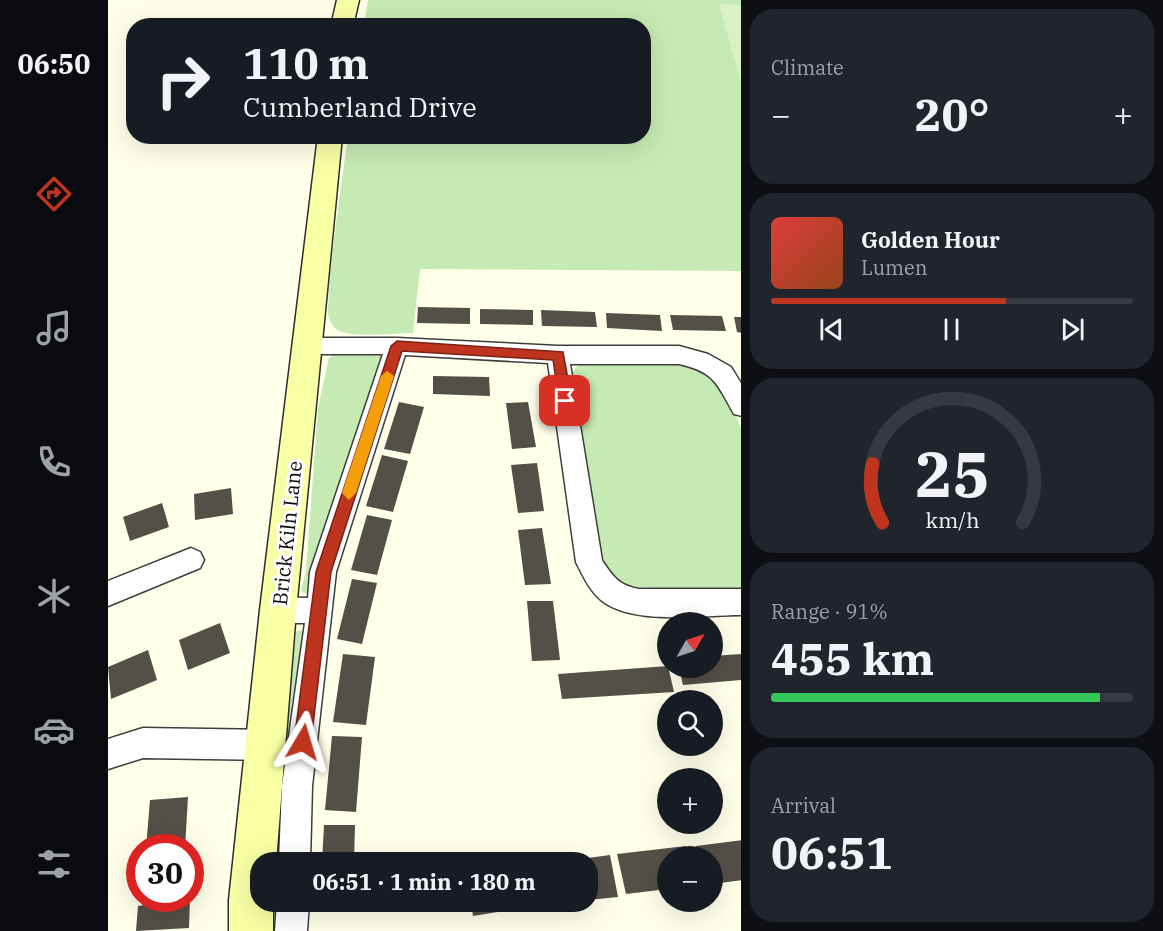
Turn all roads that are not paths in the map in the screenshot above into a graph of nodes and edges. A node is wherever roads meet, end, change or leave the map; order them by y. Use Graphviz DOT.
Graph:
graph roads {
  1 [pos="348,0"];
  2 [pos="344,18"];
  3 [pos="329,144"];
  4 [pos="308,346"];
  5 [pos="397,346"];
  6 [pos="558,355"];
  7 [pos="741,407"];
  8 [pos="191,560"];
  9 [pos="108,594"];
  10 [pos="741,602"];
  11 [pos="278,610"];
  12 [pos="320,611"];
  13 [pos="265,745"];
  14 [pos="108,754"];
  15 [pos="294,852"];
  16 [pos="292,912"];
  17 [pos="251,931"];
  18 [pos="291,931"];
  1 -- 2 [label="street"];
  3 -- 4 [label="street, Brick Kiln Lane"];
  4 -- 5 [label="street"];
  4 -- 11 [label="street, Brick Kiln Lane"];
  5 -- 6 [label="street"];
  5 -- 12 [label="street"];
  6 -- 7 [label="street"];
  6 -- 10 [label="street"];
  8 -- 9 [label="street"];
  11 -- 12 [label="street"];
  11 -- 13 [label="street, Brick Kiln Lane"];
  12 -- 15 [label="street"];
  13 -- 14 [label="street"];
  13 -- 17 [label="street, Brick Kiln Lane"];
  16 -- 18 [label="street"];
}
